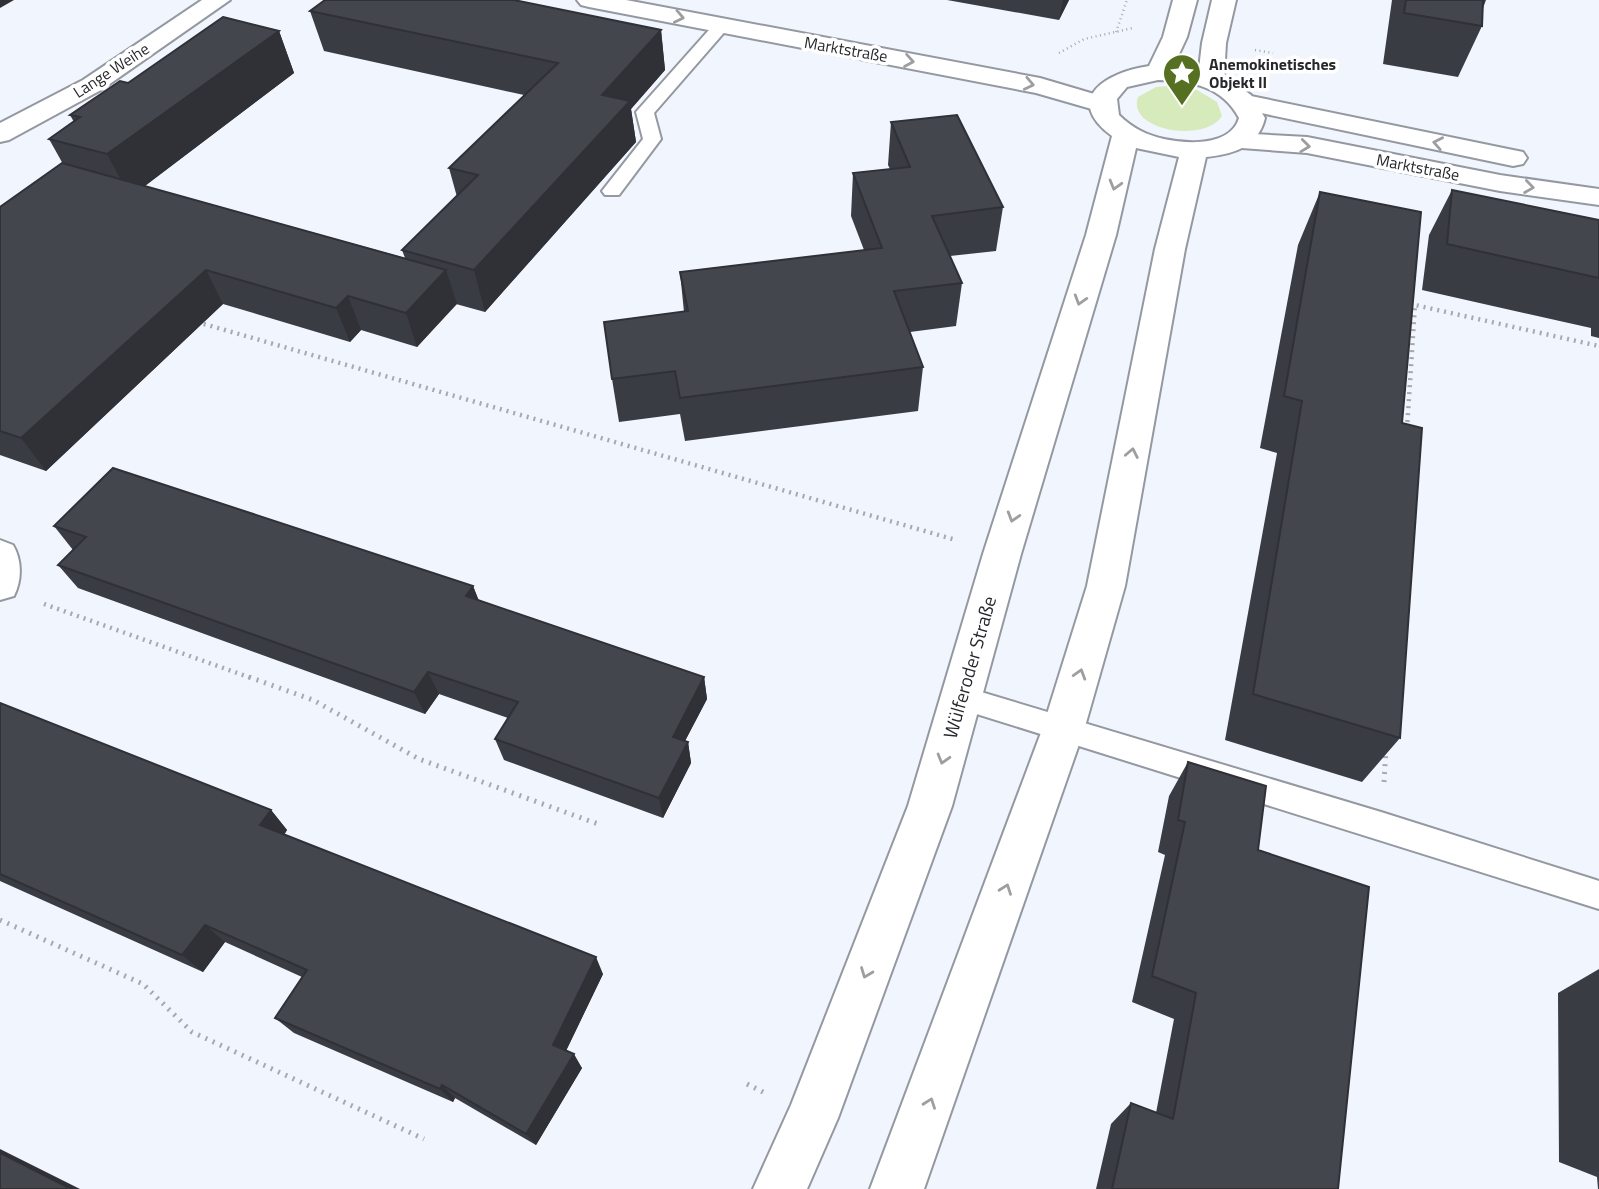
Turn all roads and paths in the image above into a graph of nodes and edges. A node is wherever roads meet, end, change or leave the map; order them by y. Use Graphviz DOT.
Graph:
graph roads {
  1 [pos="218,0"];
  2 [pos="589,0"];
  3 [pos="696,0"];
  4 [pos="1127,0"];
  5 [pos="1185,0"];
  6 [pos="1224,0"];
  7 [pos="722,25"];
  8 [pos="1126,30"];
  9 [pos="1116,32"];
  10 [pos="1056,56"];
  11 [pos="1158,72"];
  12 [pos="1122,80"];
  13 [pos="1211,81"];
  14 [pos="1246,103"];
  15 [pos="1114,119"];
  16 [pos="0,134"];
  17 [pos="1237,141"];
  18 [pos="1194,151"];
  19 [pos="1599,183"];
  20 [pos="612,191"];
  21 [pos="1599,197"];
  22 [pos="187,320"];
  23 [pos="1599,346"];
  24 [pos="1406,442"];
  25 [pos="1002,554"];
  26 [pos="0,555"];
  27 [pos="0,585"];
  28 [pos="39,602"];
  29 [pos="961,698"];
  30 [pos="1063,730"];
  31 [pos="1387,743"];
  32 [pos="598,824"];
  33 [pos="1381,825"];
  34 [pos="1596,895"];
  35 [pos="0,920"];
  36 [pos="424,1139"];
  37 [pos="780,1189"];
  38 [pos="897,1189"];
  1 -- 16 [label="street, Lange Weihe"];
  2 -- 7 [label="street, Marktstraße, one-way"];
  3 -- 12 [label="street, Marktstraße"];
  4 -- 9 [label="path"];
  5 -- 11 [label="street"];
  6 -- 13 [label="street"];
  7 -- 15 [label="street, Marktstraße, one-way"];
  7 -- 20 [label="lane"];
  8 -- 9 [label="path"];
  9 -- 10 [label="path"];
  11 -- 12 [label="street"];
  11 -- 13 [label="street"];
  12 -- 15 [label="street"];
  13 -- 14 [label="street"];
  14 -- 17 [label="street"];
  19 -- 14 [label="street, Marktstraße, one-way"];
  15 -- 18 [label="street, Marktstraße"];
  15 -- 25 [label="street, Wülferoder Straße, one-way"];
  17 -- 18 [label="street, Marktstraße"];
  17 -- 21 [label="street, Marktstraße, one-way"];
  30 -- 18 [label="street, one-way"];
  22 -- 25 [label="path"];
  23 -- 24 [label="path"];
  25 -- 29 [label="street, Wülferoder Straße"];
  26 -- 27 [label="street"];
  28 -- 32 [label="path"];
  29 -- 30 [label="lane"];
  29 -- 37 [label="street, Wülferoder Straße, one-way"];
  30 -- 33 [label="lane"];
  38 -- 30 [label="street, one-way"];
  31 -- 33 [label="path"];
  33 -- 34 [label="lane"];
  35 -- 36 [label="path"];
}
